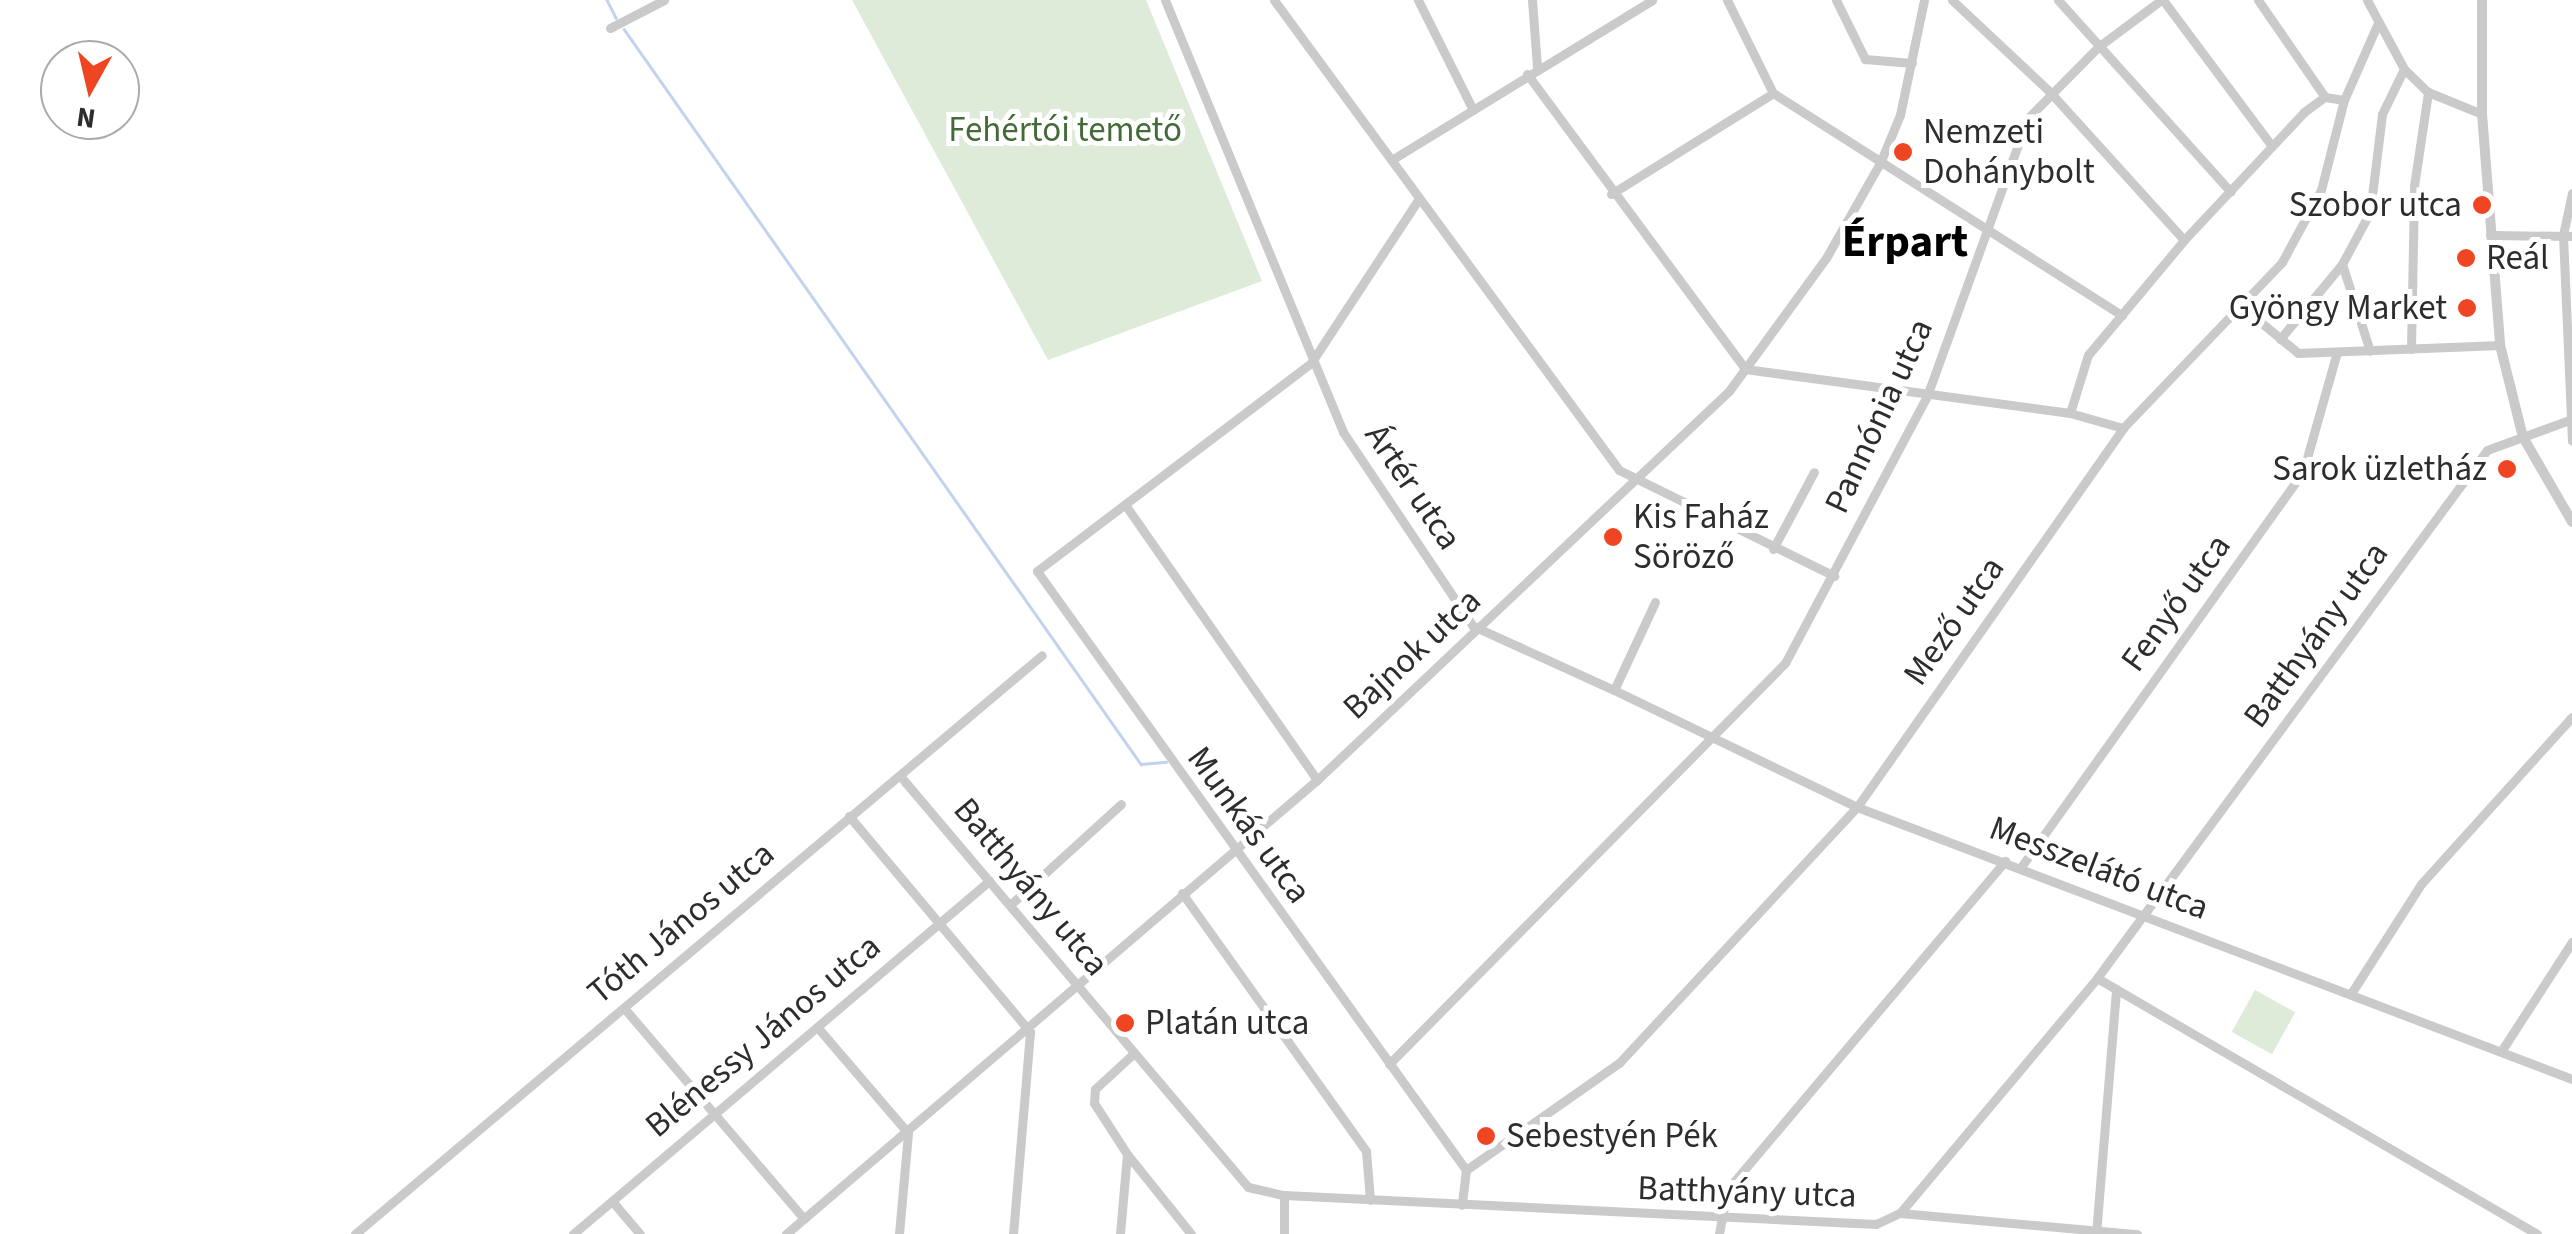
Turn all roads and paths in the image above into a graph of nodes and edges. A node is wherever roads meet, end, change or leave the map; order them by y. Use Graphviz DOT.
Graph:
graph roads {
  1 [pos="664,0"];
  2 [pos="1166,0"];
  3 [pos="1274,0"];
  4 [pos="1418,0"];
  5 [pos="1532,0"];
  6 [pos="1652,0"];
  7 [pos="1727,0"];
  8 [pos="1836,0"];
  9 [pos="1924,0"];
  10 [pos="1952,0"];
  11 [pos="2058,0"];
  12 [pos="2162,0"];
  13 [pos="2258,0"];
  14 [pos="2367,0"];
  15 [pos="2482,0"];
  16 [pos="2378,23"];
  17 [pos="610,28"];
  18 [pos="2098,47"];
  19 [pos="1912,63"];
  20 [pos="1538,67"];
  21 [pos="2404,68"];
  22 [pos="1528,74"];
  23 [pos="2049,91"];
  24 [pos="2428,92"];
  25 [pos="1773,93"];
  26 [pos="2326,97"];
  27 [pos="2344,100"];
  28 [pos="1473,110"];
  29 [pos="2482,114"];
  30 [pos="2272,146"];
  31 [pos="1393,159"];
  32 [pos="1880,162"];
  33 [pos="2231,192"];
  34 [pos="2572,193"];
  35 [pos="1610,194"];
  36 [pos="1418,200"];
  37 [pos="1985,230"];
  38 [pos="2568,235"];
  39 [pos="2490,236"];
  40 [pos="2184,240"];
  41 [pos="2342,264"];
  42 [pos="2240,305"];
  43 [pos="2122,316"];
  44 [pos="2280,339"];
  45 [pos="2500,345"];
  46 [pos="2411,349"];
  47 [pos="2370,351"];
  48 [pos="2336,352"];
  49 [pos="1311,364"];
  50 [pos="1745,369"];
  51 [pos="1927,396"];
  52 [pos="2070,413"];
  53 [pos="2571,420"];
  54 [pos="2124,428"];
  55 [pos="2523,436"];
  56 [pos="2572,441"];
  57 [pos="1814,472"];
  58 [pos="1636,481"];
  59 [pos="1126,506"];
  60 [pos="2572,522"];
  61 [pos="1773,549"];
  62 [pos="1834,576"];
  63 [pos="1655,602"];
  64 [pos="1473,626"];
  65 [pos="1042,654"];
  66 [pos="1614,690"];
  67 [pos="2572,717"];
  68 [pos="1709,735"];
  69 [pos="901,777"];
  70 [pos="1317,780"];
  71 [pos="1121,804"];
  72 [pos="1857,807"];
  73 [pos="849,816"];
  74 [pos="1232,850"];
  75 [pos="2005,861"];
  76 [pos="2022,867"];
  77 [pos="989,881"];
  78 [pos="1182,893"];
  79 [pos="1010,905"];
  80 [pos="2146,915"];
  81 [pos="937,924"];
  82 [pos="2572,942"];
  83 [pos="2096,978"];
  84 [pos="1078,986"];
  85 [pos="2116,989"];
  86 [pos="2352,992"];
  87 [pos="624,1008"];
  88 [pos="818,1028"];
  89 [pos="1030,1032"];
  90 [pos="2502,1050"];
  91 [pos="1132,1054"];
  92 [pos="1389,1064"];
  93 [pos="2572,1079"];
  94 [pos="715,1112"];
  95 [pos="908,1133"];
  96 [pos="1126,1154"];
  97 [pos="1466,1170"];
  98 [pos="1284,1196"];
  99 [pos="612,1200"];
  100 [pos="1370,1200"];
  101 [pos="1462,1206"];
  102 [pos="1900,1213"];
  103 [pos="804,1218"];
  104 [pos="1720,1220"];
  105 [pos="1957,1220"];
  106 [pos="2096,1232"];
  107 [pos="355,1234"];
  108 [pos="574,1234"];
  109 [pos="640,1234"];
  110 [pos="786,1234"];
  111 [pos="899,1234"];
  112 [pos="1013,1234"];
  113 [pos="1120,1234"];
  114 [pos="1191,1234"];
  115 [pos="1284,1234"];
  116 [pos="1719,1234"];
  117 [pos="1956,1234"];
  118 [pos="2137,1234"];
  119 [pos="2537,1234"];
  1 -- 17 [label="street"];
  2 -- 49 [label="street, Ártér utca"];
  3 -- 31 [label="street"];
  4 -- 28 [label="street"];
  5 -- 20 [label="street"];
  6 -- 20 [label="street"];
  7 -- 25 [label="street"];
  8 -- 19 [label="street"];
  9 -- 19 [label="street, Bajnok utca"];
  10 -- 23 [label="street"];
  11 -- 18 [label="street"];
  12 -- 18 [label="street, Pannónia utca"];
  12 -- 30 [label="street"];
  13 -- 26 [label="street"];
  14 -- 16 [label="street"];
  15 -- 29 [label="street"];
  16 -- 21 [label="street"];
  16 -- 27 [label="street, Mező utca"];
  18 -- 23 [label="street, Pannónia utca"];
  18 -- 33 [label="street"];
  19 -- 32 [label="street, Bajnok utca"];
  20 -- 22 [label="street"];
  21 -- 24 [label="street"];
  21 -- 41 [label="street"];
  22 -- 28 [label="street"];
  22 -- 35 [label="street"];
  23 -- 37 [label="street, Pannónia utca"];
  23 -- 40 [label="street"];
  24 -- 29 [label="street"];
  24 -- 46 [label="street"];
  25 -- 32 [label="street"];
  25 -- 35 [label="street"];
  26 -- 27 [label="street"];
  26 -- 30 [label="street"];
  27 -- 42 [label="street, Mező utca"];
  28 -- 31 [label="street"];
  29 -- 39 [label="street"];
  30 -- 33 [label="street"];
  31 -- 36 [label="street"];
  32 -- 37 [label="street"];
  32 -- 50 [label="street, Bajnok utca"];
  33 -- 40 [label="street"];
  34 -- 38 [label="street"];
  35 -- 50 [label="street"];
  36 -- 49 [label="street"];
  36 -- 58 [label="street"];
  37 -- 43 [label="street"];
  37 -- 51 [label="street, Pannónia utca"];
  38 -- 39 [label="street"];
  38 -- 53 [label="street"];
  39 -- 45 [label="street"];
  40 -- 43 [label="street"];
  41 -- 44 [label="street"];
  41 -- 47 [label="street"];
  42 -- 44 [label="street"];
  42 -- 54 [label="street, Mező utca"];
  43 -- 52 [label="street"];
  44 -- 48 [label="street"];
  45 -- 46 [label="street"];
  45 -- 55 [label="street"];
  46 -- 47 [label="street"];
  47 -- 48 [label="street"];
  48 -- 76 [label="street, Fenyő utca"];
  49 -- 59 [label="street"];
  49 -- 64 [label="street, Ártér utca"];
  50 -- 51 [label="street"];
  50 -- 58 [label="street, Bajnok utca"];
  51 -- 52 [label="street"];
  51 -- 62 [label="street, Pannónia utca"];
  52 -- 54 [label="street"];
  53 -- 55 [label="street, Batthyány utca"];
  53 -- 56 [label="street"];
  54 -- 72 [label="street, Mező utca"];
  55 -- 60 [label="street"];
  55 -- 80 [label="street, Batthyány utca"];
  57 -- 61 [label="street"];
  58 -- 61 [label="street"];
  58 -- 64 [label="street, Bajnok utca"];
  59 -- 70 [label="street"];
  59 -- 74 [label="street, Munkás utca"];
  61 -- 62 [label="street"];
  62 -- 68 [label="street, Pannónia utca"];
  63 -- 66 [label="street"];
  64 -- 66 [label="street"];
  64 -- 70 [label="street, Bajnok utca"];
  65 -- 69 [label="street, Tóth János utca"];
  66 -- 68 [label="street, Messzelátó utca"];
  67 -- 86 [label="street"];
  68 -- 72 [label="street, Messzelátó utca"];
  68 -- 92 [label="street, Pannónia utca"];
  69 -- 73 [label="street, Tóth János utca"];
  69 -- 77 [label="street, Batthyány utca"];
  70 -- 74 [label="street, Bajnok utca"];
  71 -- 79 [label="street"];
  72 -- 75 [label="street, Messzelátó utca"];
  72 -- 97 [label="street, Mező utca"];
  73 -- 81 [label="street"];
  73 -- 87 [label="street, Tóth János utca"];
  74 -- 78 [label="street, Bajnok utca"];
  74 -- 92 [label="street, Munkás utca"];
  75 -- 76 [label="street, Messzelátó utca"];
  75 -- 104 [label="street"];
  76 -- 80 [label="street, Messzelátó utca"];
  77 -- 79 [label="street, Batthyány utca"];
  77 -- 81 [label="street, Blénessy János utca"];
  78 -- 84 [label="street, Bajnok utca"];
  78 -- 100 [label="street"];
  79 -- 84 [label="street, Batthyány utca"];
  80 -- 83 [label="street, Batthyány utca"];
  80 -- 86 [label="street, Messzelátó utca"];
  81 -- 88 [label="street, Blénessy János utca"];
  81 -- 89 [label="street"];
  82 -- 90 [label="street"];
  83 -- 85 [label="street"];
  83 -- 102 [label="street, Batthyány utca"];
  84 -- 89 [label="street, Bajnok utca"];
  84 -- 91 [label="street, Batthyány utca"];
  85 -- 106 [label="street"];
  85 -- 119 [label="street"];
  86 -- 90 [label="street, Messzelátó utca"];
  87 -- 94 [label="street"];
  87 -- 107 [label="street, Tóth János utca"];
  88 -- 94 [label="street, Blénessy János utca"];
  88 -- 95 [label="street"];
  89 -- 95 [label="street, Bajnok utca"];
  89 -- 112 [label="street"];
  90 -- 93 [label="street, Messzelátó utca"];
  91 -- 96 [label="street"];
  91 -- 98 [label="street, Batthyány utca"];
  92 -- 97 [label="street, Munkás utca"];
  94 -- 99 [label="street, Blénessy János utca"];
  94 -- 103 [label="street"];
  95 -- 103 [label="street, Bajnok utca"];
  95 -- 111 [label="street"];
  96 -- 113 [label="street"];
  96 -- 114 [label="street"];
  97 -- 101 [label="street"];
  98 -- 100 [label="street, Batthyány utca"];
  98 -- 115 [label="street"];
  99 -- 108 [label="street, Blénessy János utca"];
  99 -- 109 [label="street"];
  100 -- 101 [label="street, Batthyány utca"];
  101 -- 104 [label="street, Batthyány utca"];
  102 -- 104 [label="street, Batthyány utca"];
  102 -- 105 [label="street"];
  103 -- 110 [label="street, Bajnok utca"];
  104 -- 116 [label="street"];
  105 -- 106 [label="street"];
  105 -- 117 [label="street"];
  106 -- 118 [label="street"];
}
